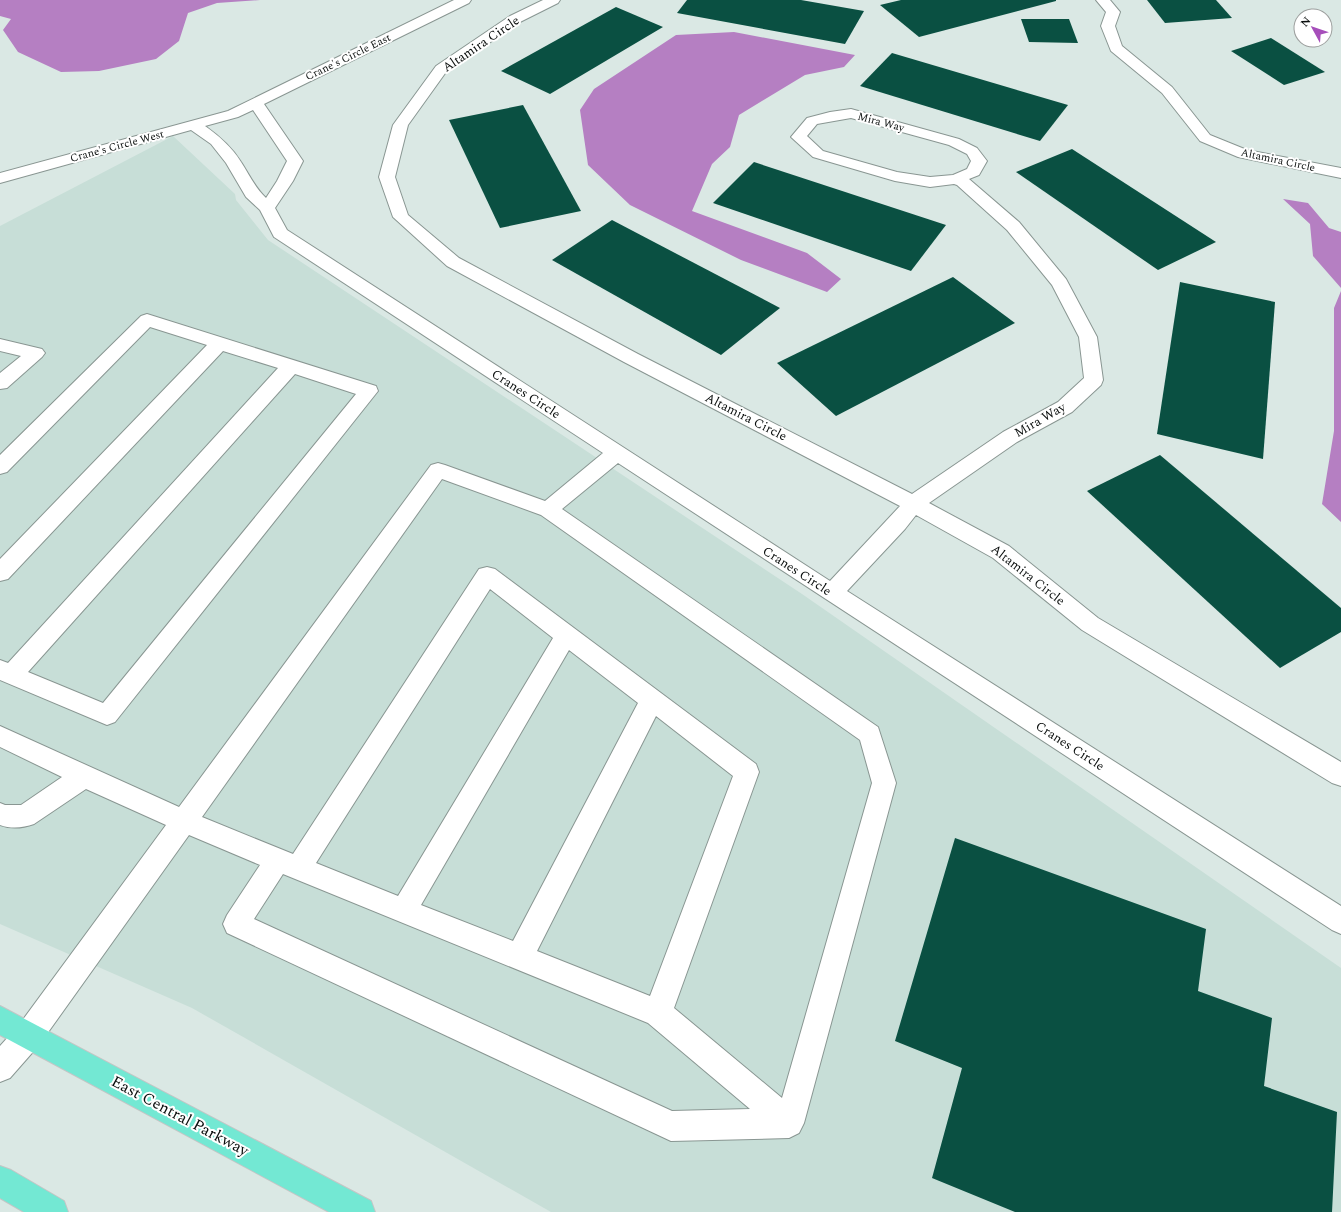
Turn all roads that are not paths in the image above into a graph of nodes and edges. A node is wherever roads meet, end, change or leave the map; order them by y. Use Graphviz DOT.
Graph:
graph roads {
  1 [pos="464,0"];
  2 [pos="553,0"];
  3 [pos="1103,0"];
  4 [pos="256,103"];
  5 [pos="233,114"];
  6 [pos="194,125"];
  7 [pos="1341,173"];
  8 [pos="3,178"];
  9 [pos="956,179"];
  10 [pos="266,208"];
  11 [pos="220,343"];
  12 [pos="0,345"];
  13 [pos="291,366"];
  14 [pos="0,383"];
  15 [pos="617,453"];
  16 [pos="0,467"];
  17 [pos="913,504"];
  18 [pos="548,510"];
  19 [pos="0,573"];
  20 [pos="832,593"];
  21 [pos="566,636"];
  22 [pos="5,672"];
  23 [pos="652,700"];
  24 [pos="0,736"];
  25 [pos="1341,775"];
  26 [pos="85,776"];
  27 [pos="0,814"];
  28 [pos="184,821"];
  29 [pos="288,863"];
  30 [pos="404,910"];
  31 [pos="1341,921"];
  32 [pos="520,956"];
  33 [pos="658,1013"];
  34 [pos="0,1020"];
  35 [pos="29,1035"];
  36 [pos="0,1068"];
  37 [pos="789,1123"];
  38 [pos="0,1181"];
  39 [pos="53,1212"];
  40 [pos="360,1212"];
  1 -- 4 [label="street, Crane's Circle East"];
  2 -- 17 [label="street, Altamira Circle"];
  3 -- 7 [label="street, Altamira Circle"];
  4 -- 5 [label="street, Crane's Circle East"];
  4 -- 10 [label="street"];
  5 -- 6 [label="street, Crane's Circle West"];
  6 -- 8 [label="street, Crane's Circle West"];
  6 -- 10 [label="street, Cranes Circle"];
  9 -- 9 [label="street, Mira Way"];
  9 -- 17 [label="street, Mira Way"];
  10 -- 15 [label="street, Cranes Circle"];
  11 -- 13 [label="street"];
  11 -- 16 [label="street"];
  11 -- 19 [label="street"];
  12 -- 14 [label="street"];
  13 -- 22 [label="street"];
  13 -- 22 [label="street"];
  15 -- 18 [label="street"];
  15 -- 20 [label="street, Cranes Circle"];
  17 -- 20 [label="street, Mira Way"];
  17 -- 25 [label="street, Altamira Circle"];
  18 -- 28 [label="street"];
  18 -- 37 [label="street"];
  20 -- 31 [label="street, Cranes Circle"];
  21 -- 23 [label="street"];
  21 -- 29 [label="street"];
  21 -- 30 [label="street"];
  23 -- 32 [label="street"];
  23 -- 33 [label="street"];
  24 -- 26 [label="street"];
  26 -- 27 [label="street"];
  26 -- 28 [label="street"];
  28 -- 29 [label="street"];
  28 -- 35 [label="street"];
  29 -- 30 [label="street"];
  29 -- 37 [label="street"];
  30 -- 32 [label="street"];
  32 -- 33 [label="street"];
  33 -- 37 [label="street"];
  34 -- 35 [label="main road, East Central Parkway"];
  35 -- 36 [label="street"];
  35 -- 40 [label="main road, East Central Parkway"];
  38 -- 39 [label="main road"];
}
